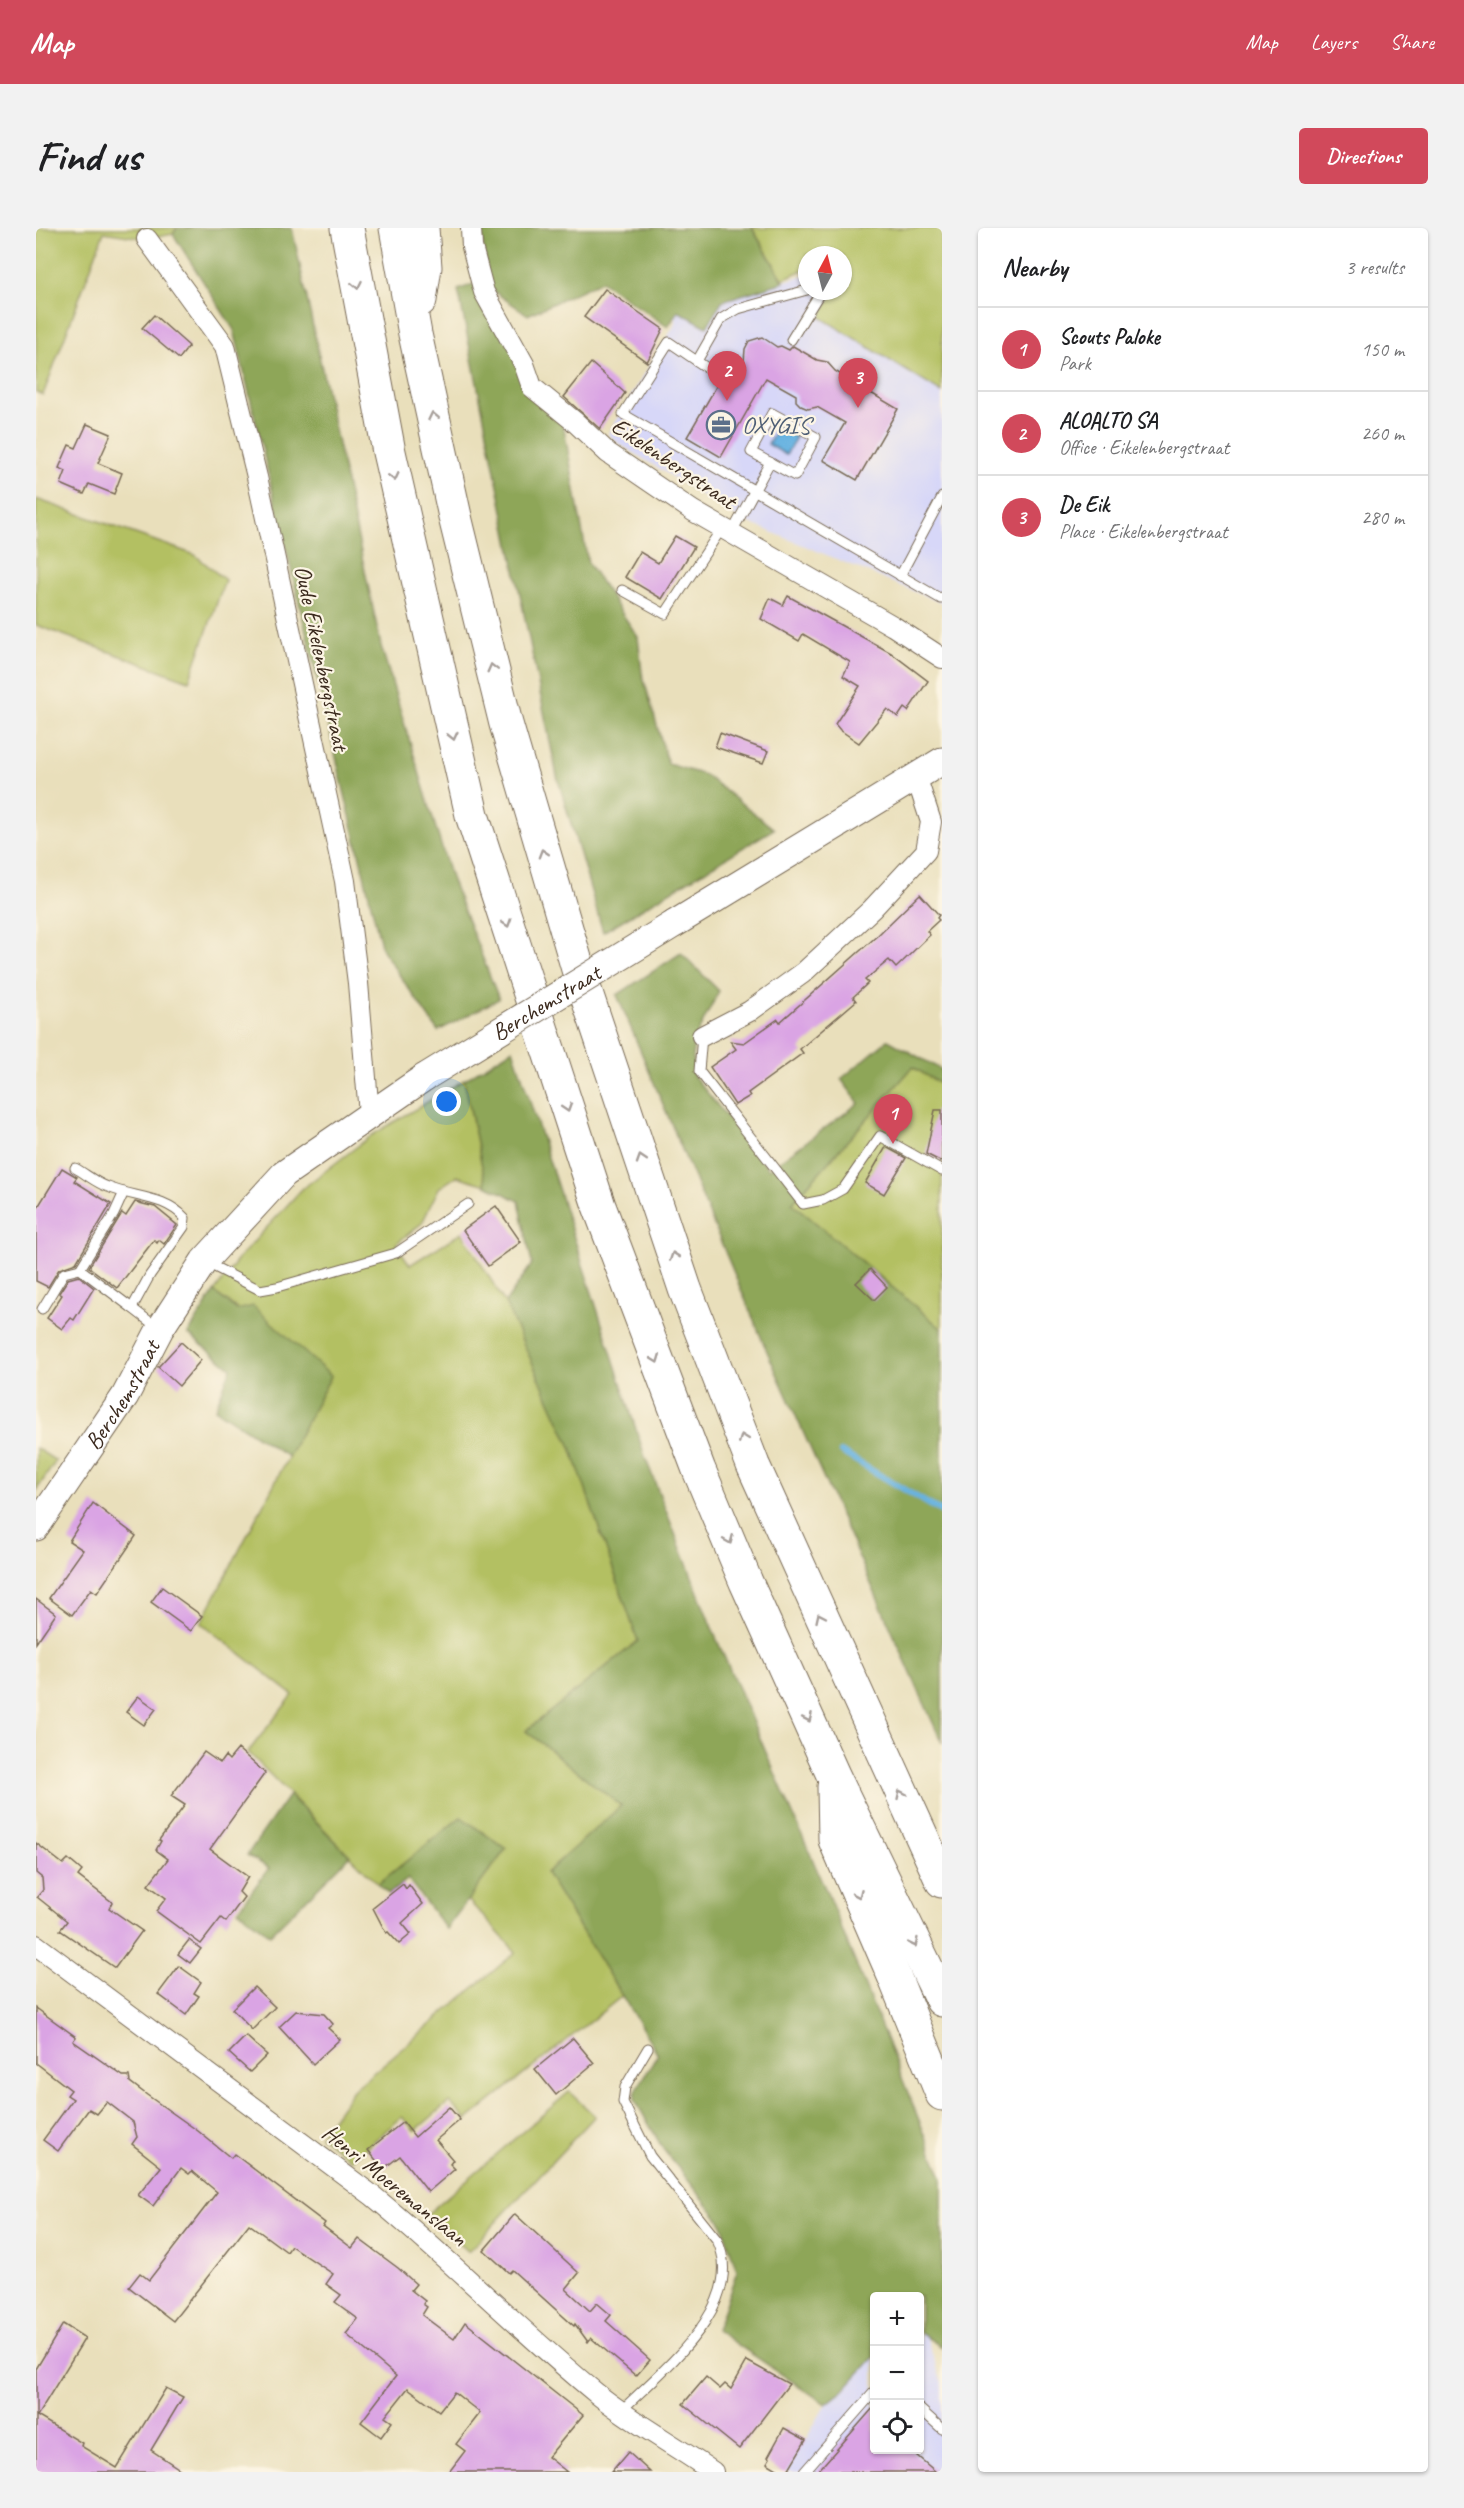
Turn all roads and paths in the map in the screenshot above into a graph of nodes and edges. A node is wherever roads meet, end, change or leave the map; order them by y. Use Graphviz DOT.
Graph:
graph roads {
  1 [pos="347,228"];
  2 [pos="396,228"];
  3 [pos="422,228"];
  4 [pos="471,228"];
  5 [pos="147,239"];
  6 [pos="798,292"];
  7 [pos="816,300"];
  8 [pos="415,334"];
  9 [pos="791,340"];
  10 [pos="697,361"];
  11 [pos="710,370"];
  12 [pos="770,462"];
  13 [pos="754,491"];
  14 [pos="942,497"];
  15 [pos="727,530"];
  16 [pos="900,576"];
  17 [pos="622,590"];
  18 [pos="942,597"];
  19 [pos="942,658"];
  20 [pos="942,761"];
  21 [pos="916,776"];
  22 [pos="702,1036"];
  23 [pos="369,1114"];
  24 [pos="75,1168"];
  25 [pos="942,1171"];
  26 [pos="124,1192"];
  27 [pos="468,1204"];
  28 [pos="204,1261"];
  29 [pos="80,1269"];
  30 [pos="132,1308"];
  31 [pos="42,1309"];
  32 [pos="160,1329"];
  33 [pos="36,1527"];
  34 [pos="834,1777"];
  35 [pos="934,1854"];
  36 [pos="942,1881"];
  37 [pos="36,1946"];
  38 [pos="942,2000"];
  39 [pos="648,2048"];
  40 [pos="942,2094"];
  41 [pos="870,2397"];
  42 [pos="621,2412"];
  43 [pos="924,2412"];
  44 [pos="942,2428"];
  45 [pos="713,2472"];
  46 [pos="804,2472"];
  1 -- 34 [label="highway, one-way"];
  2 -- 8 [label="highway"];
  3 -- 8 [label="highway"];
  4 -- 15 [label="street, Eikelenbergstraat"];
  5 -- 23 [label="street, Oude Eikelenbergstraat"];
  6 -- 10 [label="lane"];
  7 -- 9 [label="lane"];
  35 -- 8 [label="highway, one-way"];
  10 -- 11 [label="lane"];
  10 -- 13 [label="lane"];
  12 -- 12 [label="lane"];
  12 -- 13 [label="lane"];
  13 -- 15 [label="lane"];
  13 -- 16 [label="lane"];
  14 -- 16 [label="lane"];
  15 -- 17 [label="lane"];
  15 -- 19 [label="street, Eikelenbergstraat"];
  16 -- 18 [label="lane"];
  20 -- 21 [label="street, Berchemstraat"];
  21 -- 22 [label="street"];
  21 -- 23 [label="street, Berchemstraat, bridge"];
  22 -- 25 [label="lane"];
  23 -- 28 [label="street, Berchemstraat"];
  24 -- 26 [label="lane"];
  26 -- 29 [label="lane"];
  26 -- 30 [label="lane"];
  27 -- 28 [label="lane"];
  28 -- 32 [label="street, Berchemstraat"];
  29 -- 30 [label="lane"];
  29 -- 31 [label="lane"];
  30 -- 32 [label="lane"];
  32 -- 33 [label="street, Berchemstraat"];
  34 -- 38 [label="highway, one-way"];
  34 -- 40 [label="highway, one-way"];
  35 -- 36 [label="highway"];
  37 -- 42 [label="street, Henri Moeremanslaan"];
  39 -- 42 [label="lane"];
  41 -- 46 [label="lane"];
  42 -- 45 [label="street, Henri Moeremanslaan"];
  43 -- 44 [label="lane"];
}
